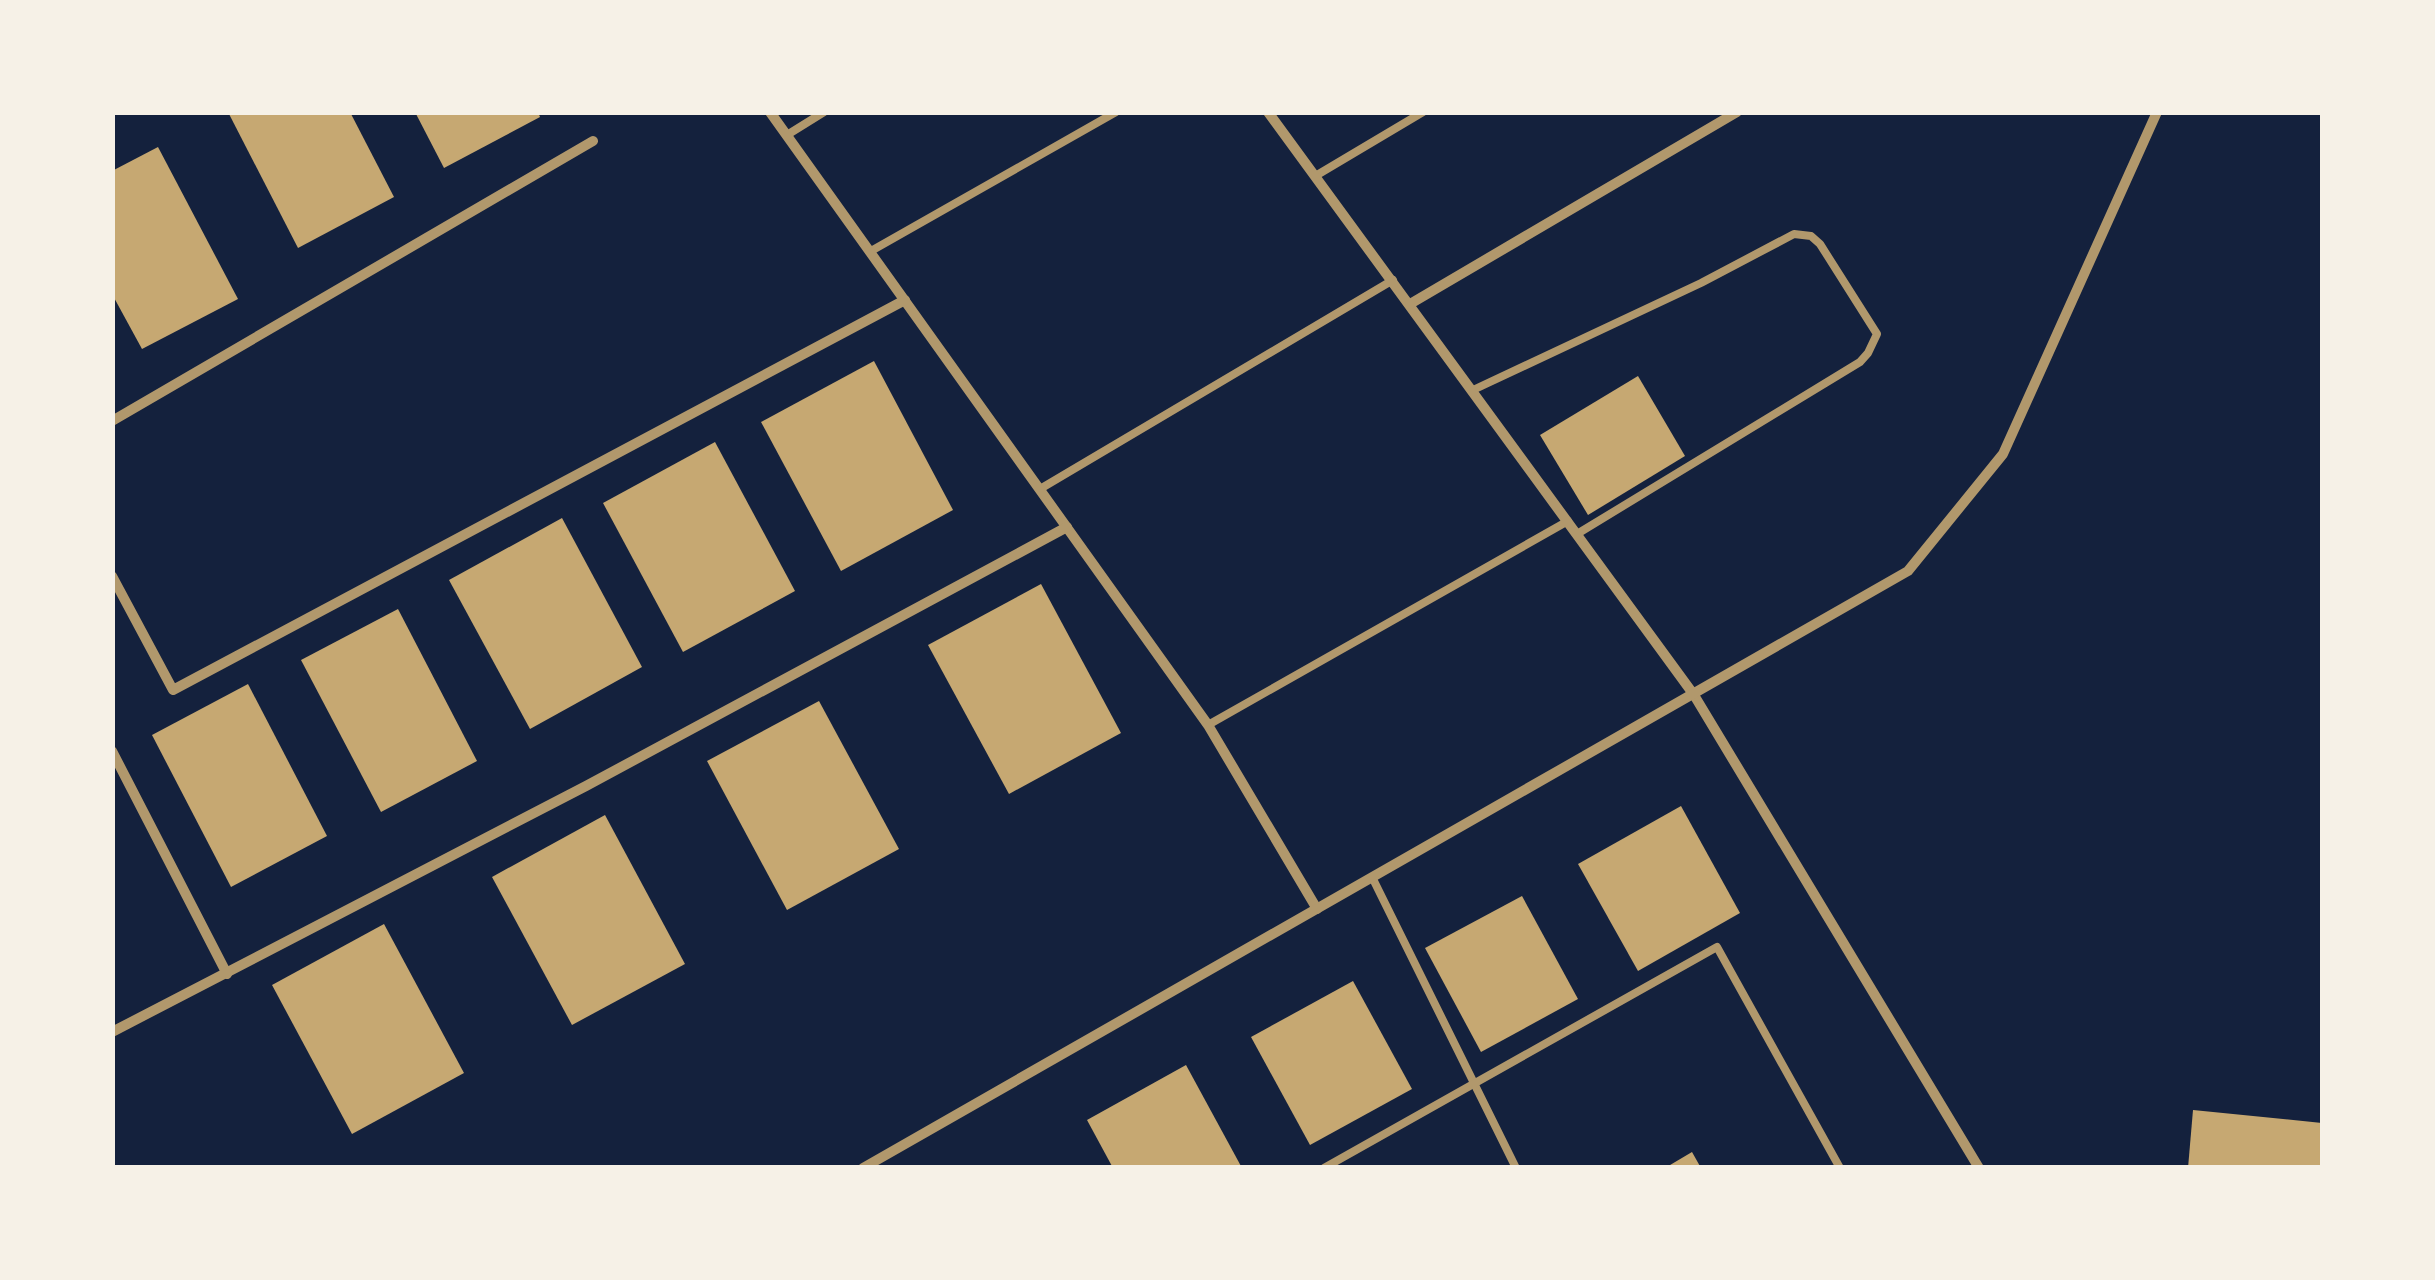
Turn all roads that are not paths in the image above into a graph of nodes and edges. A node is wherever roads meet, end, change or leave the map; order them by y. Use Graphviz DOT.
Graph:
graph roads {
  1 [pos="770,112"];
  2 [pos="824,112"];
  3 [pos="1116,112"];
  4 [pos="1268,112"];
  5 [pos="1423,112"];
  6 [pos="1737,112"];
  7 [pos="2157,112"];
  8 [pos="787,135"];
  9 [pos="592,141"];
  10 [pos="1317,176"];
  11 [pos="870,251"];
  12 [pos="1393,280"];
  13 [pos="905,300"];
  14 [pos="1410,304"];
  15 [pos="1473,390"];
  16 [pos="112,421"];
  17 [pos="1040,489"];
  18 [pos="1568,522"];
  19 [pos="1067,527"];
  20 [pos="1577,534"];
  21 [pos="112,576"];
  22 [pos="1694,695"];
  23 [pos="1208,724"];
  24 [pos="112,750"];
  25 [pos="1373,879"];
  26 [pos="1316,909"];
  27 [pos="227,974"];
  28 [pos="112,1032"];
  29 [pos="1474,1082"];
  30 [pos="863,1168"];
  31 [pos="1324,1168"];
  32 [pos="1516,1168"];
  33 [pos="1840,1168"];
  34 [pos="1979,1168"];
  1 -- 8 [label="street"];
  2 -- 8 [label="lane"];
  3 -- 11 [label="lane"];
  4 -- 10 [label="street"];
  5 -- 10 [label="lane"];
  6 -- 14 [label="street"];
  7 -- 22 [label="street"];
  8 -- 11 [label="street"];
  9 -- 16 [label="street"];
  10 -- 12 [label="street"];
  11 -- 13 [label="street"];
  12 -- 14 [label="street"];
  12 -- 17 [label="lane"];
  13 -- 17 [label="street"];
  13 -- 21 [label="street"];
  14 -- 15 [label="street"];
  15 -- 18 [label="street"];
  15 -- 20 [label="lane"];
  17 -- 19 [label="street"];
  18 -- 20 [label="street"];
  18 -- 23 [label="lane"];
  19 -- 23 [label="street"];
  19 -- 27 [label="street"];
  20 -- 22 [label="street"];
  22 -- 25 [label="street"];
  22 -- 34 [label="street"];
  23 -- 26 [label="street"];
  24 -- 27 [label="street"];
  25 -- 26 [label="street"];
  25 -- 29 [label="lane"];
  26 -- 30 [label="street"];
  27 -- 28 [label="street"];
  29 -- 31 [label="lane"];
  29 -- 32 [label="lane"];
  29 -- 33 [label="lane"];
}
